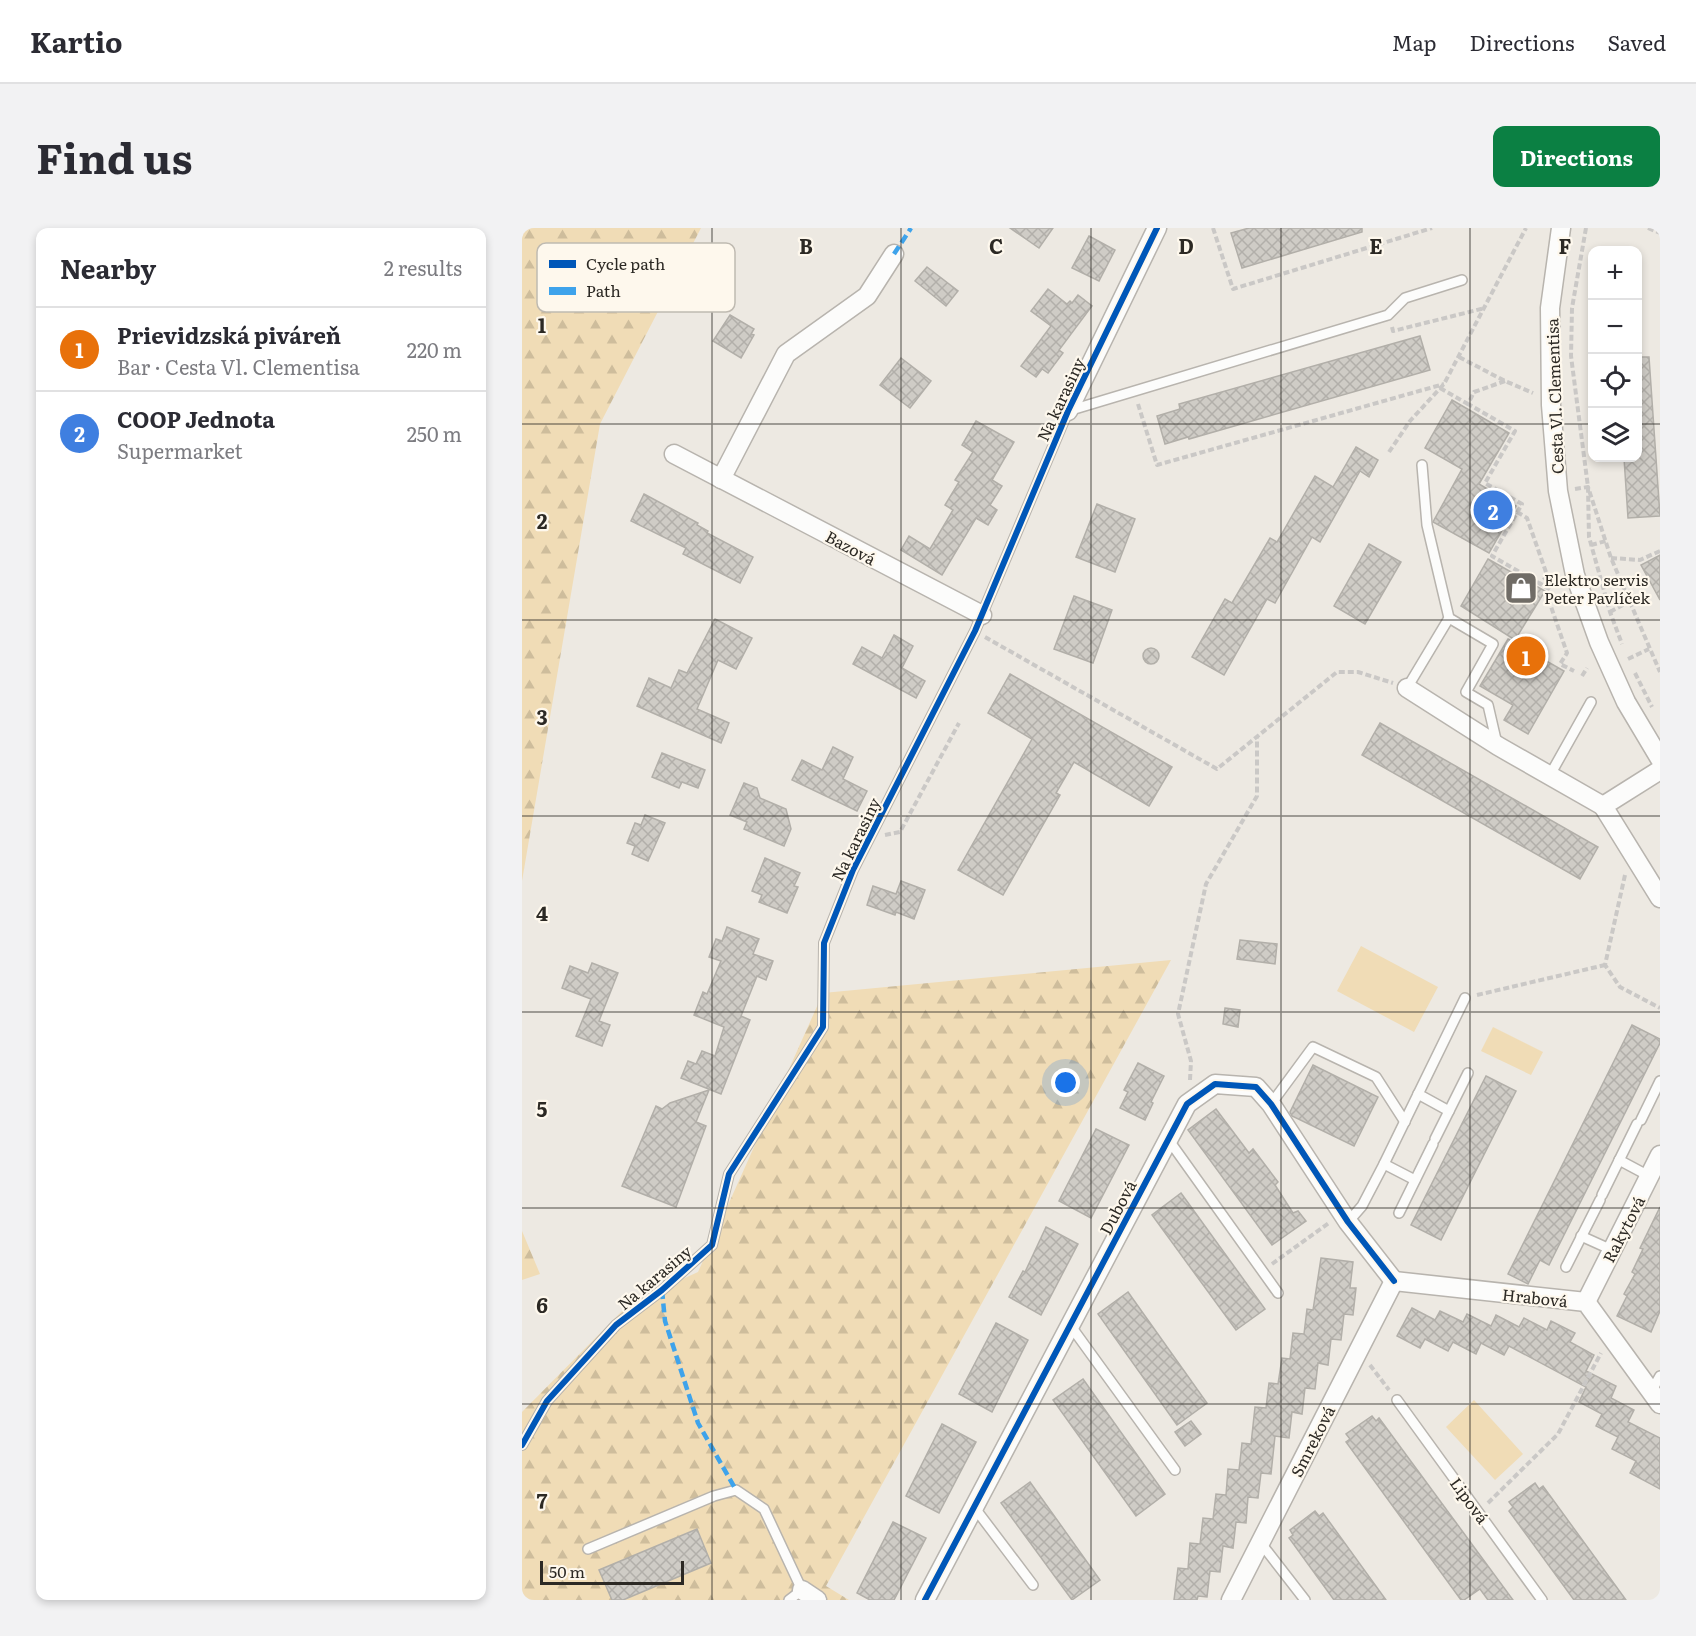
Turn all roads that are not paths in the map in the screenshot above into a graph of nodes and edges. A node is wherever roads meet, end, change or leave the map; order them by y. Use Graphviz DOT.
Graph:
graph roads {
  1 [pos="1157,228"];
  2 [pos="1561,228"];
  3 [pos="894,254"];
  4 [pos="1462,280"];
  5 [pos="1068,411"];
  6 [pos="674,454"];
  7 [pos="1422,465"];
  8 [pos="721,479"];
  9 [pos="1449,618"];
  10 [pos="979,623"];
  11 [pos="1407,688"];
  12 [pos="1591,702"];
  13 [pos="1498,746"];
  14 [pos="1660,759"];
  15 [pos="1660,770"];
  16 [pos="1550,775"];
  17 [pos="1603,806"];
  18 [pos="1660,898"];
  19 [pos="1465,998"];
  20 [pos="1468,1073"];
  21 [pos="1660,1081"];
  22 [pos="1418,1094"];
  23 [pos="1656,1100"];
  24 [pos="1272,1104"];
  25 [pos="1449,1111"];
  26 [pos="1404,1122"];
  27 [pos="1168,1139"];
  28 [pos="1660,1155"];
  29 [pos="1619,1160"];
  30 [pos="1384,1164"];
  31 [pos="1650,1176"];
  32 [pos="1415,1180"];
  33 [pos="1399,1213"];
  34 [pos="1345,1218"];
  35 [pos="1581,1236"];
  36 [pos="1612,1250"];
  37 [pos="1566,1267"];
  38 [pos="1394,1281"];
  39 [pos="1278,1293"];
  40 [pos="1586,1302"];
  41 [pos="1070,1324"];
  42 [pos="1660,1376"];
  43 [pos="1656,1398"];
  44 [pos="1397,1400"];
  45 [pos="522,1446"];
  46 [pos="1175,1470"];
  47 [pos="974,1507"];
  48 [pos="1260,1542"];
  49 [pos="588,1549"];
  50 [pos="1033,1585"];
  51 [pos="795,1595"];
  52 [pos="818,1600"];
  53 [pos="925,1600"];
  54 [pos="1231,1600"];
  55 [pos="1305,1600"];
  56 [pos="1542,1600"];
  1 -- 5 [label="street, Na karasiny"];
  2 -- 14 [label="street, Cesta Vl. Clementisa"];
  3 -- 8 [label="street"];
  4 -- 5 [label="lane"];
  5 -- 10 [label="lane, Na karasiny"];
  6 -- 8 [label="street, Bazová"];
  7 -- 9 [label="lane"];
  8 -- 10 [label="street, Bazová"];
  9 -- 11 [label="lane"];
  9 -- 13 [label="lane"];
  10 -- 45 [label="lane, Na karasiny"];
  11 -- 13 [label="street"];
  12 -- 16 [label="lane"];
  13 -- 16 [label="street"];
  15 -- 17 [label="street"];
  16 -- 17 [label="street"];
  17 -- 18 [label="street"];
  19 -- 22 [label="lane"];
  20 -- 25 [label="lane"];
  21 -- 23 [label="lane"];
  22 -- 25 [label="lane"];
  22 -- 26 [label="lane"];
  23 -- 29 [label="lane"];
  24 -- 26 [label="lane"];
  24 -- 27 [label="street, Dubová"];
  24 -- 34 [label="street, Dubová"];
  25 -- 32 [label="lane"];
  26 -- 30 [label="lane"];
  27 -- 39 [label="lane"];
  27 -- 41 [label="street, Dubová"];
  28 -- 31 [label="street, Rakytová"];
  29 -- 31 [label="lane"];
  29 -- 35 [label="lane"];
  30 -- 32 [label="lane"];
  30 -- 34 [label="lane"];
  31 -- 36 [label="street, Rakytová"];
  32 -- 33 [label="lane"];
  34 -- 38 [label="street, Dubová"];
  35 -- 36 [label="lane"];
  35 -- 37 [label="lane"];
  36 -- 40 [label="street, Rakytová"];
  38 -- 40 [label="street, Hrabová"];
  38 -- 48 [label="street, Smreková"];
  40 -- 43 [label="street, Hrabová"];
  41 -- 46 [label="lane"];
  41 -- 47 [label="street, Dubová"];
  42 -- 43 [label="lane"];
  44 -- 56 [label="lane, Lipová"];
  47 -- 50 [label="lane"];
  47 -- 53 [label="street, Dubová"];
  48 -- 54 [label="street, Smreková"];
  48 -- 55 [label="lane"];
  49 -- 51 [label="lane"];
  51 -- 52 [label="street"];
}
